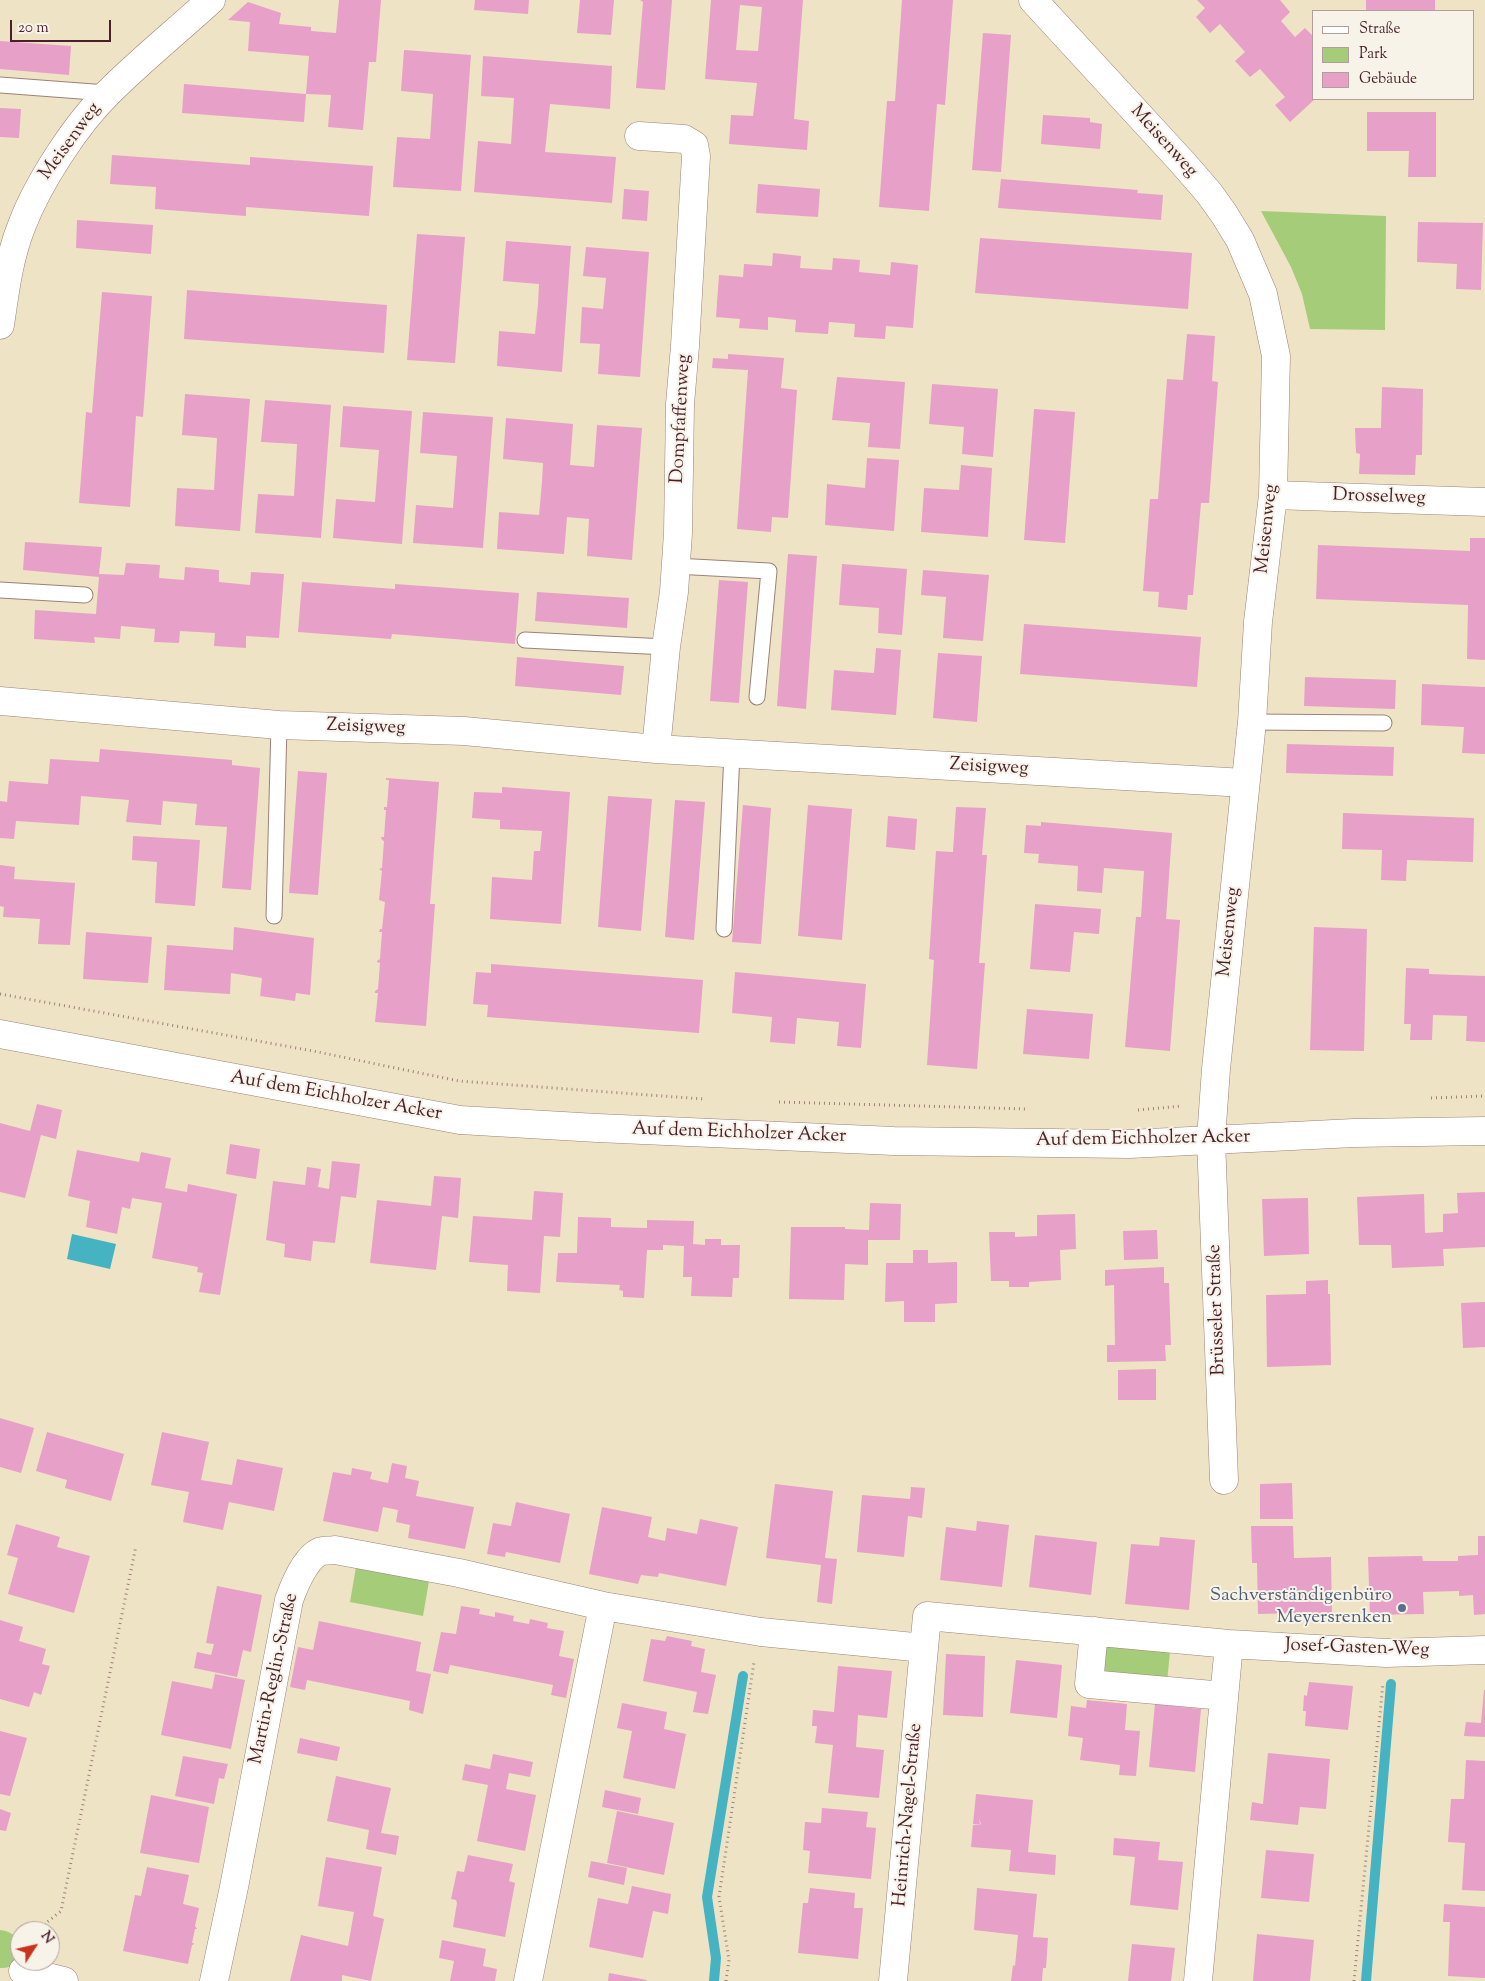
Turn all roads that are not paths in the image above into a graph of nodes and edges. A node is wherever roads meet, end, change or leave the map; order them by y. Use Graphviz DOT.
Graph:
graph roads {
  1 [pos="210,0"];
  2 [pos="1033,0"];
  3 [pos="0,85"];
  4 [pos="107,93"];
  5 [pos="639,136"];
  6 [pos="0,325"];
  7 [pos="1274,495"];
  8 [pos="1485,502"];
  9 [pos="675,566"];
  10 [pos="0,590"];
  11 [pos="85,595"];
  12 [pos="525,640"];
  13 [pos="666,647"];
  14 [pos="757,698"];
  15 [pos="0,701"];
  16 [pos="1252,722"];
  17 [pos="1384,723"];
  18 [pos="279,726"];
  19 [pos="656,750"];
  20 [pos="732,754"];
  21 [pos="1245,783"];
  22 [pos="274,916"];
  23 [pos="724,929"];
  24 [pos="0,1034"];
  25 [pos="1485,1131"];
  26 [pos="1211,1139"];
  27 [pos="1224,1480"];
  28 [pos="603,1606"];
  29 [pos="1094,1631"];
  30 [pos="1229,1644"];
  31 [pos="924,1648"];
  32 [pos="1485,1650"];
  33 [pos="1224,1696"];
  34 [pos="23,1971"];
  35 [pos="64,1981"];
  36 [pos="214,1981"];
  37 [pos="528,1981"];
  38 [pos="894,1981"];
  39 [pos="1198,1981"];
  1 -- 4 [label="street, Meisenweg"];
  2 -- 7 [label="street, Meisenweg"];
  3 -- 4 [label="lane"];
  4 -- 6 [label="street, Meisenweg"];
  5 -- 9 [label="street, Dompfaffenweg"];
  7 -- 8 [label="street, Drosselweg"];
  7 -- 16 [label="street, Meisenweg"];
  9 -- 13 [label="street, Dompfaffenweg"];
  9 -- 14 [label="lane"];
  10 -- 11 [label="lane"];
  12 -- 13 [label="lane"];
  13 -- 19 [label="street, Dompfaffenweg"];
  15 -- 18 [label="street, Zeisigweg"];
  16 -- 17 [label="lane"];
  16 -- 21 [label="street, Meisenweg"];
  18 -- 19 [label="street, Zeisigweg"];
  18 -- 22 [label="lane"];
  19 -- 20 [label="street, Zeisigweg"];
  20 -- 21 [label="street, Zeisigweg"];
  20 -- 23 [label="lane"];
  21 -- 26 [label="street, Meisenweg"];
  24 -- 26 [label="street, Auf dem Eichholzer Acker"];
  25 -- 26 [label="street, Auf dem Eichholzer Acker"];
  26 -- 27 [label="street, Brüsseler Straße"];
  28 -- 31 [label="street, Martin-Reglin-Straße"];
  28 -- 36 [label="street, Martin-Reglin-Straße"];
  28 -- 37 [label="street"];
  29 -- 30 [label="street, Heinrich-Nagel-Straße"];
  29 -- 31 [label="street, Heinrich-Nagel-Straße"];
  29 -- 33 [label="street"];
  30 -- 32 [label="street, Josef-Gasten-Weg"];
  30 -- 33 [label="street"];
  31 -- 38 [label="street, Heinrich-Nagel-Straße"];
  33 -- 39 [label="street"];
  34 -- 35 [label="street"];
}
